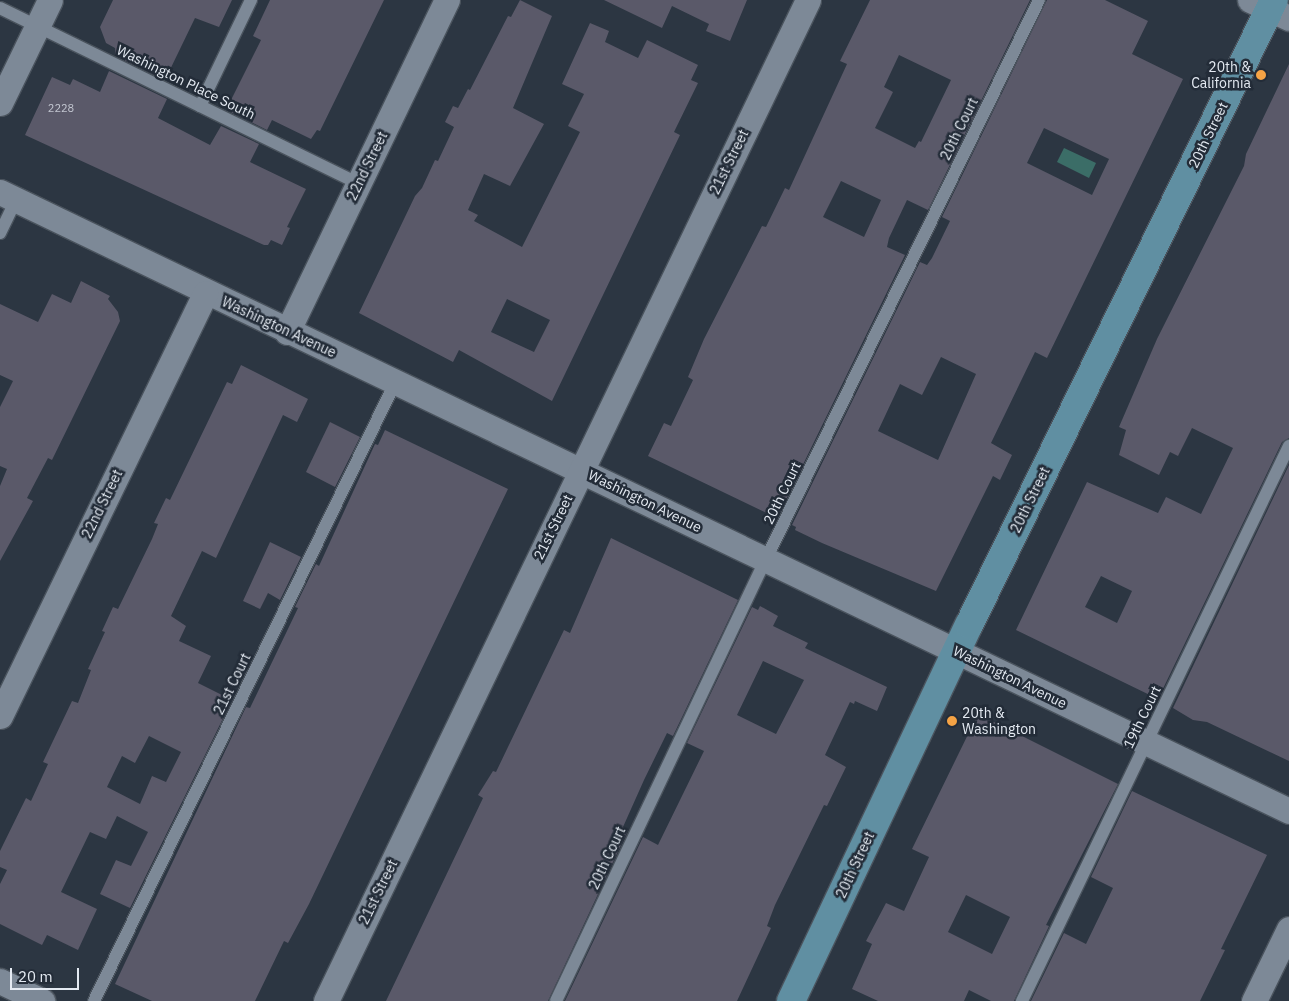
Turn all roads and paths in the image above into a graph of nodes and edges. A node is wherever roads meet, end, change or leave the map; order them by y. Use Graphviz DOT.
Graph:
graph roads {
  1 [pos="50,0"];
  2 [pos="251,0"];
  3 [pos="447,0"];
  4 [pos="808,0"];
  5 [pos="1039,0"];
  6 [pos="1271,7"];
  7 [pos="0,8"];
  8 [pos="37,26"];
  9 [pos="0,104"];
  10 [pos="200,106"];
  11 [pos="359,184"];
  12 [pos="8,196"];
  13 [pos="0,233"];
  14 [pos="206,293"];
  15 [pos="287,332"];
  16 [pos="396,381"];
  17 [pos="1289,446"];
  18 [pos="580,470"];
  19 [pos="766,559"];
  20 [pos="957,652"];
  21 [pos="0,716"];
  22 [pos="1146,742"];
  23 [pos="1289,811"];
  24 [pos="1289,929"];
  25 [pos="0,981"];
  26 [pos="42,1001"];
  27 [pos="94,1001"];
  28 [pos="326,1001"];
  29 [pos="556,1001"];
  30 [pos="791,1001"];
  31 [pos="1022,1001"];
  32 [pos="1254,1001"];
  1 -- 8 [label="street"];
  2 -- 10 [label="lane"];
  3 -- 11 [label="street, 22nd Street"];
  4 -- 18 [label="street, 21st Street"];
  5 -- 19 [label="lane, 20th Court"];
  6 -- 20 [label="street, 20th Street"];
  7 -- 8 [label="lane, Washington Place South"];
  8 -- 9 [label="street"];
  8 -- 10 [label="lane, Washington Place South"];
  10 -- 11 [label="lane, Washington Place South"];
  11 -- 15 [label="street, 22nd Street"];
  12 -- 13 [label="lane"];
  12 -- 14 [label="street, Washington Avenue"];
  14 -- 15 [label="street, Washington Avenue"];
  14 -- 21 [label="street, 22nd Street"];
  15 -- 16 [label="street, Washington Avenue"];
  16 -- 18 [label="street, Washington Avenue"];
  16 -- 27 [label="lane, 21st Court"];
  17 -- 22 [label="lane, 19th Court"];
  18 -- 19 [label="street, Washington Avenue"];
  18 -- 28 [label="street, 21st Street"];
  19 -- 20 [label="street, Washington Avenue"];
  19 -- 29 [label="lane, 20th Court"];
  20 -- 22 [label="street, Washington Avenue"];
  20 -- 30 [label="street, 20th Street"];
  22 -- 23 [label="street, Washington Avenue"];
  22 -- 31 [label="lane, 19th Court"];
  24 -- 32 [label="street"];
  25 -- 26 [label="street"];
}
